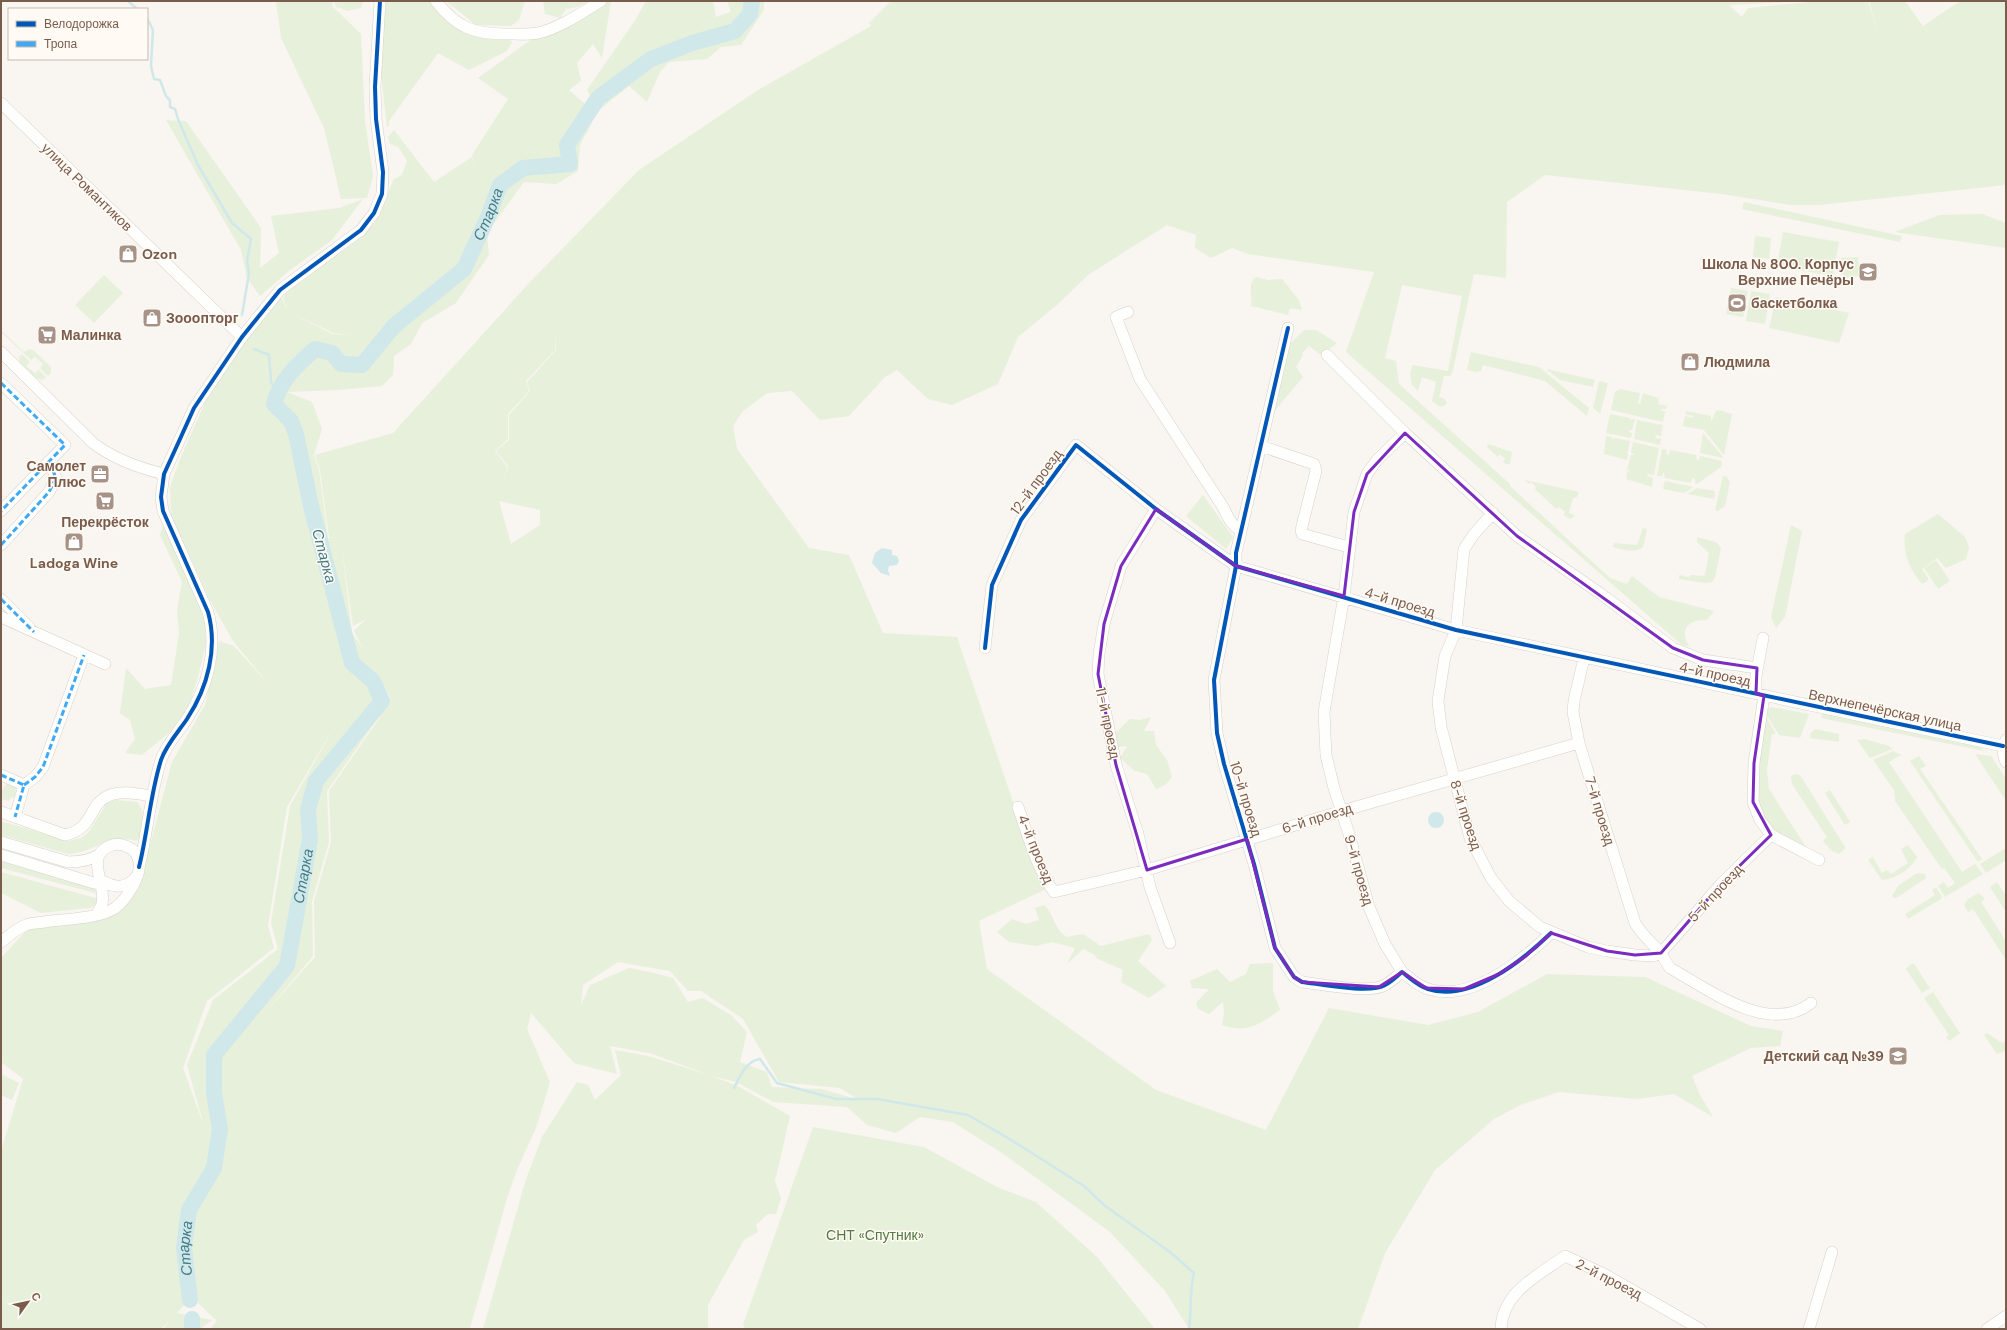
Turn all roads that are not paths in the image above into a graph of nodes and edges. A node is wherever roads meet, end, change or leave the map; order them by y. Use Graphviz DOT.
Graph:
graph roads {
  1 [pos="380,1"];
  2 [pos="436,1"];
  3 [pos="600,1"];
  4 [pos="1,103"];
  5 [pos="1128,312"];
  6 [pos="1288,328"];
  7 [pos="242,337"];
  8 [pos="1,352"];
  9 [pos="1327,355"];
  10 [pos="1,383"];
  11 [pos="1405,433"];
  12 [pos="1076,445"];
  13 [pos="1261,446"];
  14 [pos="49,461"];
  15 [pos="164,474"];
  16 [pos="1156,509"];
  17 [pos="1,510"];
  18 [pos="1493,513"];
  19 [pos="1241,531"];
  20 [pos="1,545"];
  21 [pos="1345,546"];
  22 [pos="1236,566"];
  23 [pos="1344,596"];
  24 [pos="1,599"];
  25 [pos="1,617"];
  26 [pos="1456,630"];
  27 [pos="34,632"];
  28 [pos="1763,638"];
  29 [pos="985,648"];
  30 [pos="84,655"];
  31 [pos="1584,658"];
  32 [pos="105,664"];
  33 [pos="1757,668"];
  34 [pos="1760,695"];
  35 [pos="1579,743"];
  36 [pos="2004,743"];
  37 [pos="2006,762"];
  38 [pos="1,775"];
  39 [pos="1454,779"];
  40 [pos="24,785"];
  41 [pos="151,796"];
  42 [pos="1018,807"];
  43 [pos="1342,811"];
  44 [pos="1,812"];
  45 [pos="15,817"];
  46 [pos="1771,835"];
  47 [pos="1247,839"];
  48 [pos="145,840"];
  49 [pos="1,842"];
  50 [pos="129,847"];
  51 [pos="100,854"];
  52 [pos="1,855"];
  53 [pos="1819,860"];
  54 [pos="1147,870"];
  55 [pos="138,871"];
  56 [pos="106,884"];
  57 [pos="1054,892"];
  58 [pos="97,914"];
  59 [pos="1552,933"];
  60 [pos="1,942"];
  61 [pos="1170,943"];
  62 [pos="1661,953"];
  63 [pos="1402,972"];
  64 [pos="1811,1003"];
  65 [pos="1832,1252"];
  66 [pos="2006,1316"];
  67 [pos="1501,1329"];
  68 [pos="1700,1329"];
  69 [pos="1809,1329"];
  70 [pos="1987,1329"];
  1 -- 7 [label="street"];
  2 -- 3 [label="street"];
  4 -- 7 [label="street, улица Романтиков"];
  5 -- 19 [label="street"];
  6 -- 13 [label="street, 10-й проезд"];
  7 -- 15 [label="street"];
  8 -- 15 [label="street"];
  9 -- 11 [label="street"];
  10 -- 14 [label="street"];
  11 -- 18 [label="street"];
  11 -- 23 [label="street, 9-й проезд"];
  12 -- 16 [label="street, 4-й проезд"];
  12 -- 29 [label="street, 12-й проезд"];
  13 -- 19 [label="street, 10-й проезд"];
  13 -- 21 [label="street"];
  14 -- 17 [label="street"];
  14 -- 20 [label="street"];
  15 -- 41 [label="street"];
  16 -- 22 [label="street, 4-й проезд"];
  16 -- 54 [label="street, 11-й проезд"];
  18 -- 26 [label="street, 8-й проезд"];
  18 -- 33 [label="street"];
  19 -- 22 [label="street, 10-й проезд"];
  22 -- 23 [label="street, 4-й проезд"];
  22 -- 47 [label="street, 10-й проезд"];
  23 -- 26 [label="street, 4-й проезд"];
  23 -- 43 [label="street, 9-й проезд"];
  24 -- 27 [label="street"];
  25 -- 27 [label="street"];
  26 -- 31 [label="street, 4-й проезд"];
  26 -- 39 [label="street, 8-й проезд"];
  27 -- 30 [label="street"];
  28 -- 33 [label="street"];
  30 -- 32 [label="street"];
  30 -- 40 [label="street"];
  31 -- 34 [label="street, 4-й проезд"];
  31 -- 35 [label="street, 7-й проезд"];
  33 -- 34 [label="street"];
  34 -- 36 [label="street, Верхнепечёрская улица"];
  34 -- 46 [label="street, 4-й проезд"];
  35 -- 39 [label="street, 6-й проезд"];
  35 -- 62 [label="street, 7-й проезд"];
  36 -- 37 [label="street"];
  38 -- 40 [label="street"];
  39 -- 43 [label="street, 6-й проезд"];
  39 -- 59 [label="street, 8-й проезд"];
  40 -- 45 [label="street"];
  41 -- 45 [label="street"];
  41 -- 48 [label="street"];
  42 -- 57 [label="street, 4-й проезд"];
  43 -- 47 [label="street, 6-й проезд"];
  43 -- 63 [label="street, 9-й проезд"];
  44 -- 45 [label="street"];
  46 -- 53 [label="street, 4-й проезд"];
  46 -- 62 [label="street, 5-й проезд"];
  47 -- 54 [label="street, 6-й проезд"];
  47 -- 63 [label="street, 10-й проезд"];
  48 -- 50 [label="street"];
  48 -- 55 [label="street"];
  49 -- 51 [label="street"];
  50 -- 51 [label="street"];
  50 -- 55 [label="street"];
  51 -- 56 [label="street"];
  52 -- 56 [label="street"];
  54 -- 57 [label="street, 6-й проезд"];
  54 -- 61 [label="street, 11-й проезд"];
  55 -- 56 [label="street"];
  55 -- 58 [label="street"];
  56 -- 58 [label="street"];
  58 -- 60 [label="street"];
  59 -- 62 [label="street, 8-й проезд"];
  59 -- 63 [label="street"];
  62 -- 64 [label="street"];
  65 -- 69 [label="street"];
  66 -- 70 [label="street"];
  67 -- 68 [label="street, 2-й проезд"];
}
